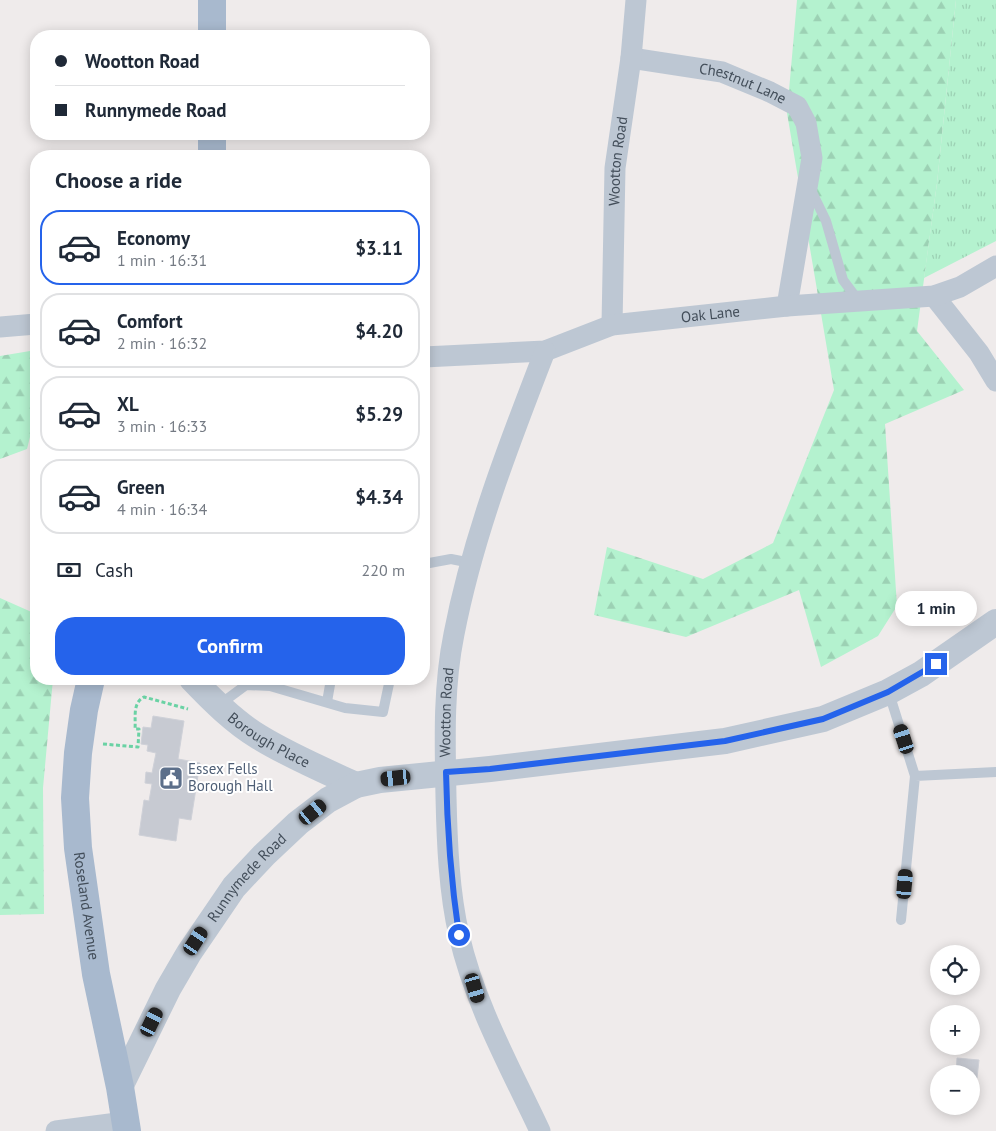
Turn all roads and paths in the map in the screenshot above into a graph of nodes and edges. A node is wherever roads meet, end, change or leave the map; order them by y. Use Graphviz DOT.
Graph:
graph roads {
  1 [pos="212,0"];
  2 [pos="636,0"];
  3 [pos="212,30"];
  4 [pos="631,58"];
  5 [pos="808,186"];
  6 [pos="996,266"];
  7 [pos="934,296"];
  8 [pos="859,301"];
  9 [pos="787,306"];
  10 [pos="30,324"];
  11 [pos="612,325"];
  12 [pos="0,327"];
  13 [pos="546,351"];
  14 [pos="430,357"];
  15 [pos="996,381"];
  16 [pos="430,563"];
  17 [pos="472,564"];
  18 [pos="996,622"];
  19 [pos="90,685"];
  20 [pos="198,685"];
  21 [pos="330,685"];
  22 [pos="389,685"];
  23 [pos="888,692"];
  24 [pos="326,702"];
  25 [pos="216,703"];
  26 [pos="79,742"];
  27 [pos="446,772"];
  28 [pos="996,772"];
  29 [pos="915,776"];
  30 [pos="356,785"];
  31 [pos="901,920"];
  32 [pos="120,1087"];
  33 [pos="126,1127"];
  34 [pos="56,1131"];
  35 [pos="540,1131"];
  1 -- 3 [label="main road"];
  2 -- 4 [label="street, Wootton Road"];
  4 -- 5 [label="street, Chestnut Lane"];
  4 -- 11 [label="street, Wootton Road"];
  5 -- 8 [label="lane"];
  5 -- 9 [label="street, Chestnut Lane"];
  6 -- 7 [label="street, Oak Lane"];
  7 -- 8 [label="street, Oak Lane"];
  7 -- 15 [label="street"];
  8 -- 9 [label="street, Oak Lane"];
  9 -- 11 [label="street, Oak Lane"];
  10 -- 12 [label="street"];
  11 -- 13 [label="street, Oak Lane"];
  13 -- 14 [label="street, Oak Lane"];
  13 -- 17 [label="street, Wootton Road"];
  16 -- 17 [label="lane"];
  17 -- 27 [label="street, Wootton Road"];
  18 -- 23 [label="street, Runnymede Road"];
  19 -- 26 [label="main road, Roseland Avenue"];
  20 -- 25 [label="street, Borough Place"];
  21 -- 24 [label="lane"];
  22 -- 24 [label="lane"];
  23 -- 27 [label="street, Runnymede Road"];
  23 -- 29 [label="lane"];
  24 -- 25 [label="lane"];
  25 -- 26 [label="path"];
  25 -- 30 [label="street, Borough Place"];
  26 -- 32 [label="main road, Roseland Avenue"];
  27 -- 30 [label="street, Runnymede Road"];
  27 -- 35 [label="street, Wootton Road"];
  28 -- 29 [label="lane"];
  29 -- 31 [label="lane"];
  30 -- 32 [label="street, Runnymede Road"];
  32 -- 33 [label="main road, Roseland Avenue"];
  33 -- 34 [label="street"];
}
